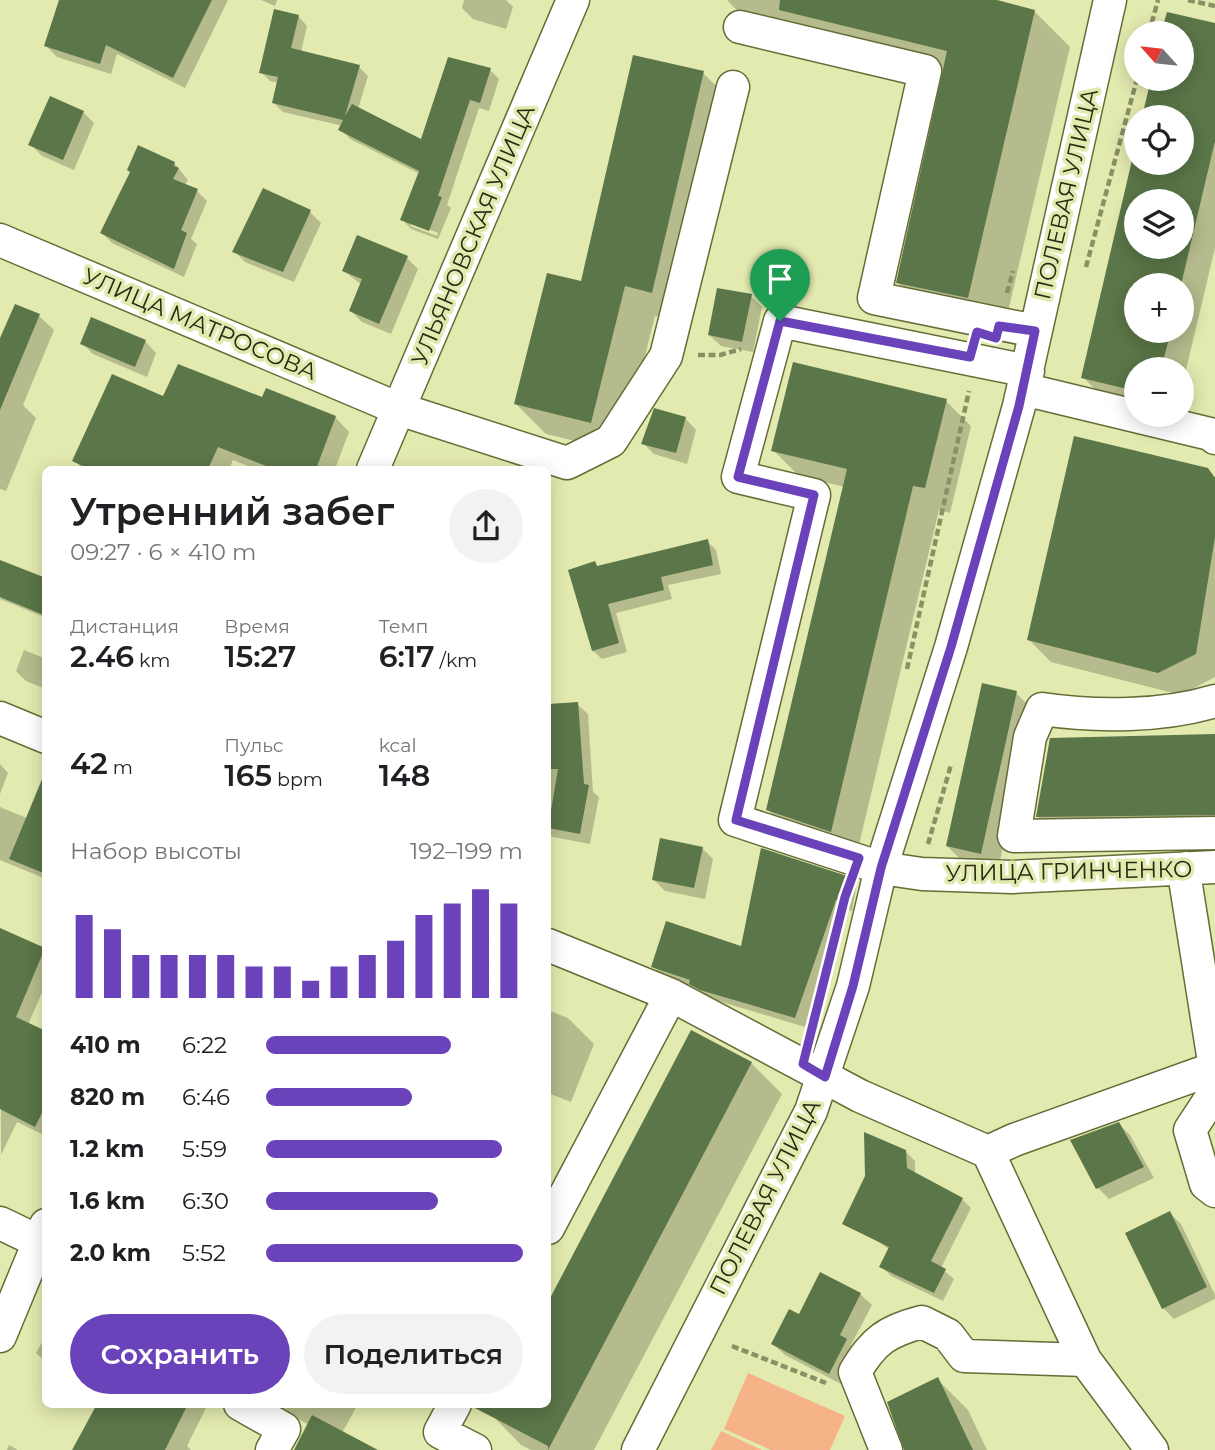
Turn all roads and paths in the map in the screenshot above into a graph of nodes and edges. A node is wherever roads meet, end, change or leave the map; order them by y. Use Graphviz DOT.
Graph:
graph roads {
  1 [pos="573,0"];
  2 [pos="1110,0"];
  3 [pos="1158,0"];
  4 [pos="1188,0"];
  5 [pos="1215,6"];
  6 [pos="1152,21"];
  7 [pos="740,27"];
  8 [pos="733,87"];
  9 [pos="0,240"];
  10 [pos="1015,265"];
  11 [pos="999,326"];
  12 [pos="1035,331"];
  13 [pos="775,341"];
  14 [pos="666,356"];
  15 [pos="970,357"];
  16 [pos="1026,380"];
  17 [pos="399,409"];
  18 [pos="1215,438"];
  19 [pos="374,466"];
  20 [pos="906,674"];
  21 [pos="1215,701"];
  22 [pos="0,718"];
  23 [pos="42,735"];
  24 [pos="1215,833"];
  25 [pos="1014,836"];
  26 [pos="881,868"];
  27 [pos="1201,868"];
  28 [pos="1012,877"];
  29 [pos="551,946"];
  30 [pos="671,995"];
  31 [pos="1215,1068"];
  32 [pos="825,1077"];
  33 [pos="1215,1093"];
  34 [pos="988,1152"];
  35 [pos="1215,1191"];
  36 [pos="551,1222"];
  37 [pos="0,1223"];
  38 [pos="42,1237"];
  39 [pos="42,1239"];
  40 [pos="0,1336"];
  41 [pos="732,1346"];
  42 [pos="1085,1360"];
  43 [pos="865,1398"];
  44 [pos="247,1408"];
  45 [pos="453,1408"];
  46 [pos="272,1450"];
  47 [pos="475,1450"];
  48 [pos="638,1450"];
  49 [pos="886,1450"];
  50 [pos="1152,1450"];
  1 -- 17 [label="street, УЛЬЯНОВСКАЯ УЛИЦА"];
  2 -- 12 [label="street, ПОЛЕВАЯ УЛИЦА"];
  3 -- 6 [label="path"];
  4 -- 5 [label="path"];
  7 -- 11 [label="street"];
  8 -- 14 [label="street, УЛИЦА МАТРОСОВА"];
  9 -- 17 [label="street, УЛИЦА МАТРОСОВА"];
  10 -- 11 [label="path"];
  11 -- 12 [label="street"];
  12 -- 16 [label="street, ПОЛЕВАЯ УЛИЦА"];
  13 -- 14 [label="path"];
  13 -- 15 [label="street"];
  13 -- 26 [label="street, УЛИЦА ГРИНЧЕНКО"];
  14 -- 17 [label="street, УЛИЦА МАТРОСОВА"];
  15 -- 16 [label="street"];
  15 -- 20 [label="path"];
  16 -- 18 [label="street"];
  16 -- 26 [label="street, ПОЛЕВАЯ УЛИЦА"];
  17 -- 19 [label="street, УЛЬЯНОВСКАЯ УЛИЦА"];
  21 -- 25 [label="street"];
  22 -- 23 [label="street"];
  24 -- 25 [label="street"];
  25 -- 28 [label="street"];
  26 -- 28 [label="street, УЛИЦА ГРИНЧЕНКО"];
  26 -- 32 [label="street, ПОЛЕВАЯ УЛИЦА"];
  27 -- 28 [label="street, УЛИЦА ГРИНЧЕНКО"];
  27 -- 31 [label="street"];
  29 -- 30 [label="street"];
  30 -- 32 [label="street"];
  30 -- 36 [label="street"];
  31 -- 34 [label="street"];
  32 -- 34 [label="street"];
  32 -- 48 [label="street, ПОЛЕВАЯ УЛИЦА"];
  33 -- 35 [label="street"];
  34 -- 42 [label="street"];
  37 -- 38 [label="street"];
  39 -- 40 [label="street"];
  41 -- 43 [label="path"];
  42 -- 43 [label="street"];
  42 -- 50 [label="street"];
  43 -- 49 [label="street"];
  44 -- 46 [label="street"];
  45 -- 47 [label="street"];
}
